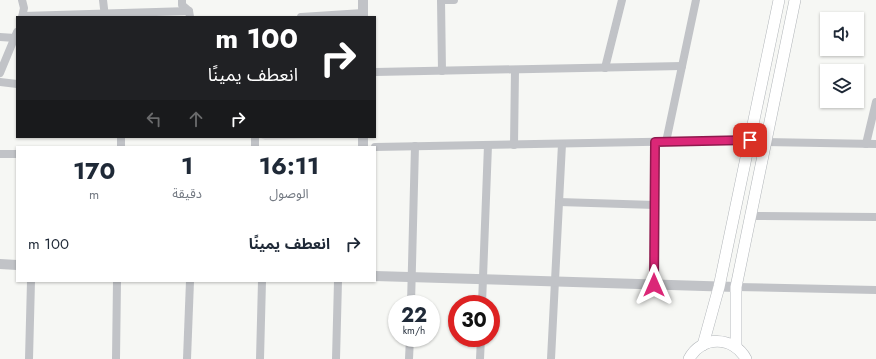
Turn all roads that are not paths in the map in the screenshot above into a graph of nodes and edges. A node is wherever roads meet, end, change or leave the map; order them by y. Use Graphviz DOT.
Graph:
graph roads {
  1 [pos="22,0"];
  2 [pos="103,0"];
  3 [pos="182,0"];
  4 [pos="363,0"];
  5 [pos="441,0"];
  6 [pos="454,0"];
  7 [pos="622,0"];
  8 [pos="696,0"];
  9 [pos="778,0"];
  10 [pos="795,0"];
  11 [pos="190,14"];
  12 [pos="105,15"];
  13 [pos="363,15"];
  14 [pos="22,16"];
  15 [pos="332,16"];
  16 [pos="16,35"];
  17 [pos="0,37"];
  18 [pos="682,66"];
  19 [pos="605,68"];
  20 [pos="515,70"];
  21 [pos="442,71"];
  22 [pos="376,72"];
  23 [pos="0,73"];
  24 [pos="0,82"];
  25 [pos="16,84"];
  26 [pos="876,102"];
  27 [pos="750,140"];
  28 [pos="655,142"];
  29 [pos="666,142"];
  30 [pos="765,142"];
  31 [pos="562,144"];
  32 [pos="866,144"];
  33 [pos="876,144"];
  34 [pos="488,145"];
  35 [pos="514,145"];
  36 [pos="415,146"];
  37 [pos="376,147"];
  38 [pos="0,154"];
  39 [pos="16,154"];
  40 [pos="559,202"];
  41 [pos="655,205"];
  42 [pos="750,216"];
  43 [pos="876,217"];
  44 [pos="0,264"];
  45 [pos="16,265"];
  46 [pos="376,276"];
  47 [pos="411,277"];
  48 [pos="483,279"];
  49 [pos="31,282"];
  50 [pos="118,282"];
  51 [pos="190,282"];
  52 [pos="262,282"];
  53 [pos="338,282"];
  54 [pos="555,282"];
  55 [pos="654,285"];
  56 [pos="718,287"];
  57 [pos="736,287"];
  58 [pos="876,290"];
  59 [pos="411,295"];
  60 [pos="482,295"];
  61 [pos="703,345"];
  62 [pos="410,347"];
  63 [pos="481,347"];
  64 [pos="736,347"];
  65 [pos="746,358"];
  66 [pos="29,359"];
  67 [pos="116,359"];
  68 [pos="187,359"];
  69 [pos="260,359"];
  70 [pos="336,359"];
  71 [pos="409,359"];
  72 [pos="480,359"];
  73 [pos="551,359"];
  74 [pos="689,359"];
  1 -- 14 [label="street"];
  2 -- 12 [label="street"];
  3 -- 11 [label="street"];
  4 -- 13 [label="street"];
  5 -- 6 [label="street"];
  5 -- 21 [label="street"];
  7 -- 19 [label="street"];
  8 -- 18 [label="street"];
  9 -- 27 [label="main road"];
  10 -- 30 [label="main road"];
  11 -- 12 [label="street"];
  12 -- 14 [label="street"];
  13 -- 15 [label="street"];
  16 -- 17 [label="street"];
  16 -- 23 [label="street"];
  18 -- 19 [label="street"];
  18 -- 29 [label="street"];
  19 -- 20 [label="street"];
  20 -- 21 [label="street"];
  20 -- 35 [label="street"];
  21 -- 22 [label="street"];
  24 -- 25 [label="street"];
  26 -- 32 [label="street"];
  27 -- 29 [label="street"];
  27 -- 56 [label="main road"];
  28 -- 29 [label="street"];
  28 -- 31 [label="street"];
  28 -- 41 [label="street"];
  30 -- 32 [label="street"];
  30 -- 42 [label="main road"];
  31 -- 35 [label="street"];
  31 -- 40 [label="street"];
  32 -- 33 [label="street"];
  34 -- 35 [label="street"];
  34 -- 36 [label="street"];
  34 -- 48 [label="street"];
  36 -- 37 [label="street"];
  36 -- 47 [label="street"];
  38 -- 39 [label="street"];
  40 -- 41 [label="street"];
  40 -- 54 [label="street"];
  41 -- 55 [label="street"];
  42 -- 43 [label="street"];
  42 -- 57 [label="main road"];
  44 -- 45 [label="street"];
  46 -- 47 [label="street"];
  47 -- 48 [label="street"];
  47 -- 59 [label="street"];
  48 -- 54 [label="street"];
  48 -- 60 [label="street"];
  49 -- 66 [label="street"];
  50 -- 67 [label="street"];
  51 -- 68 [label="street"];
  52 -- 69 [label="street"];
  53 -- 70 [label="street"];
  54 -- 55 [label="street"];
  54 -- 73 [label="street"];
  55 -- 56 [label="street"];
  56 -- 57 [label="street"];
  56 -- 61 [label="main road"];
  57 -- 58 [label="street"];
  57 -- 64 [label="main road"];
  61 -- 64 [label="main road"];
  61 -- 74 [label="main road"];
  62 -- 71 [label="street"];
  63 -- 72 [label="street"];
  64 -- 65 [label="main road"];
}
